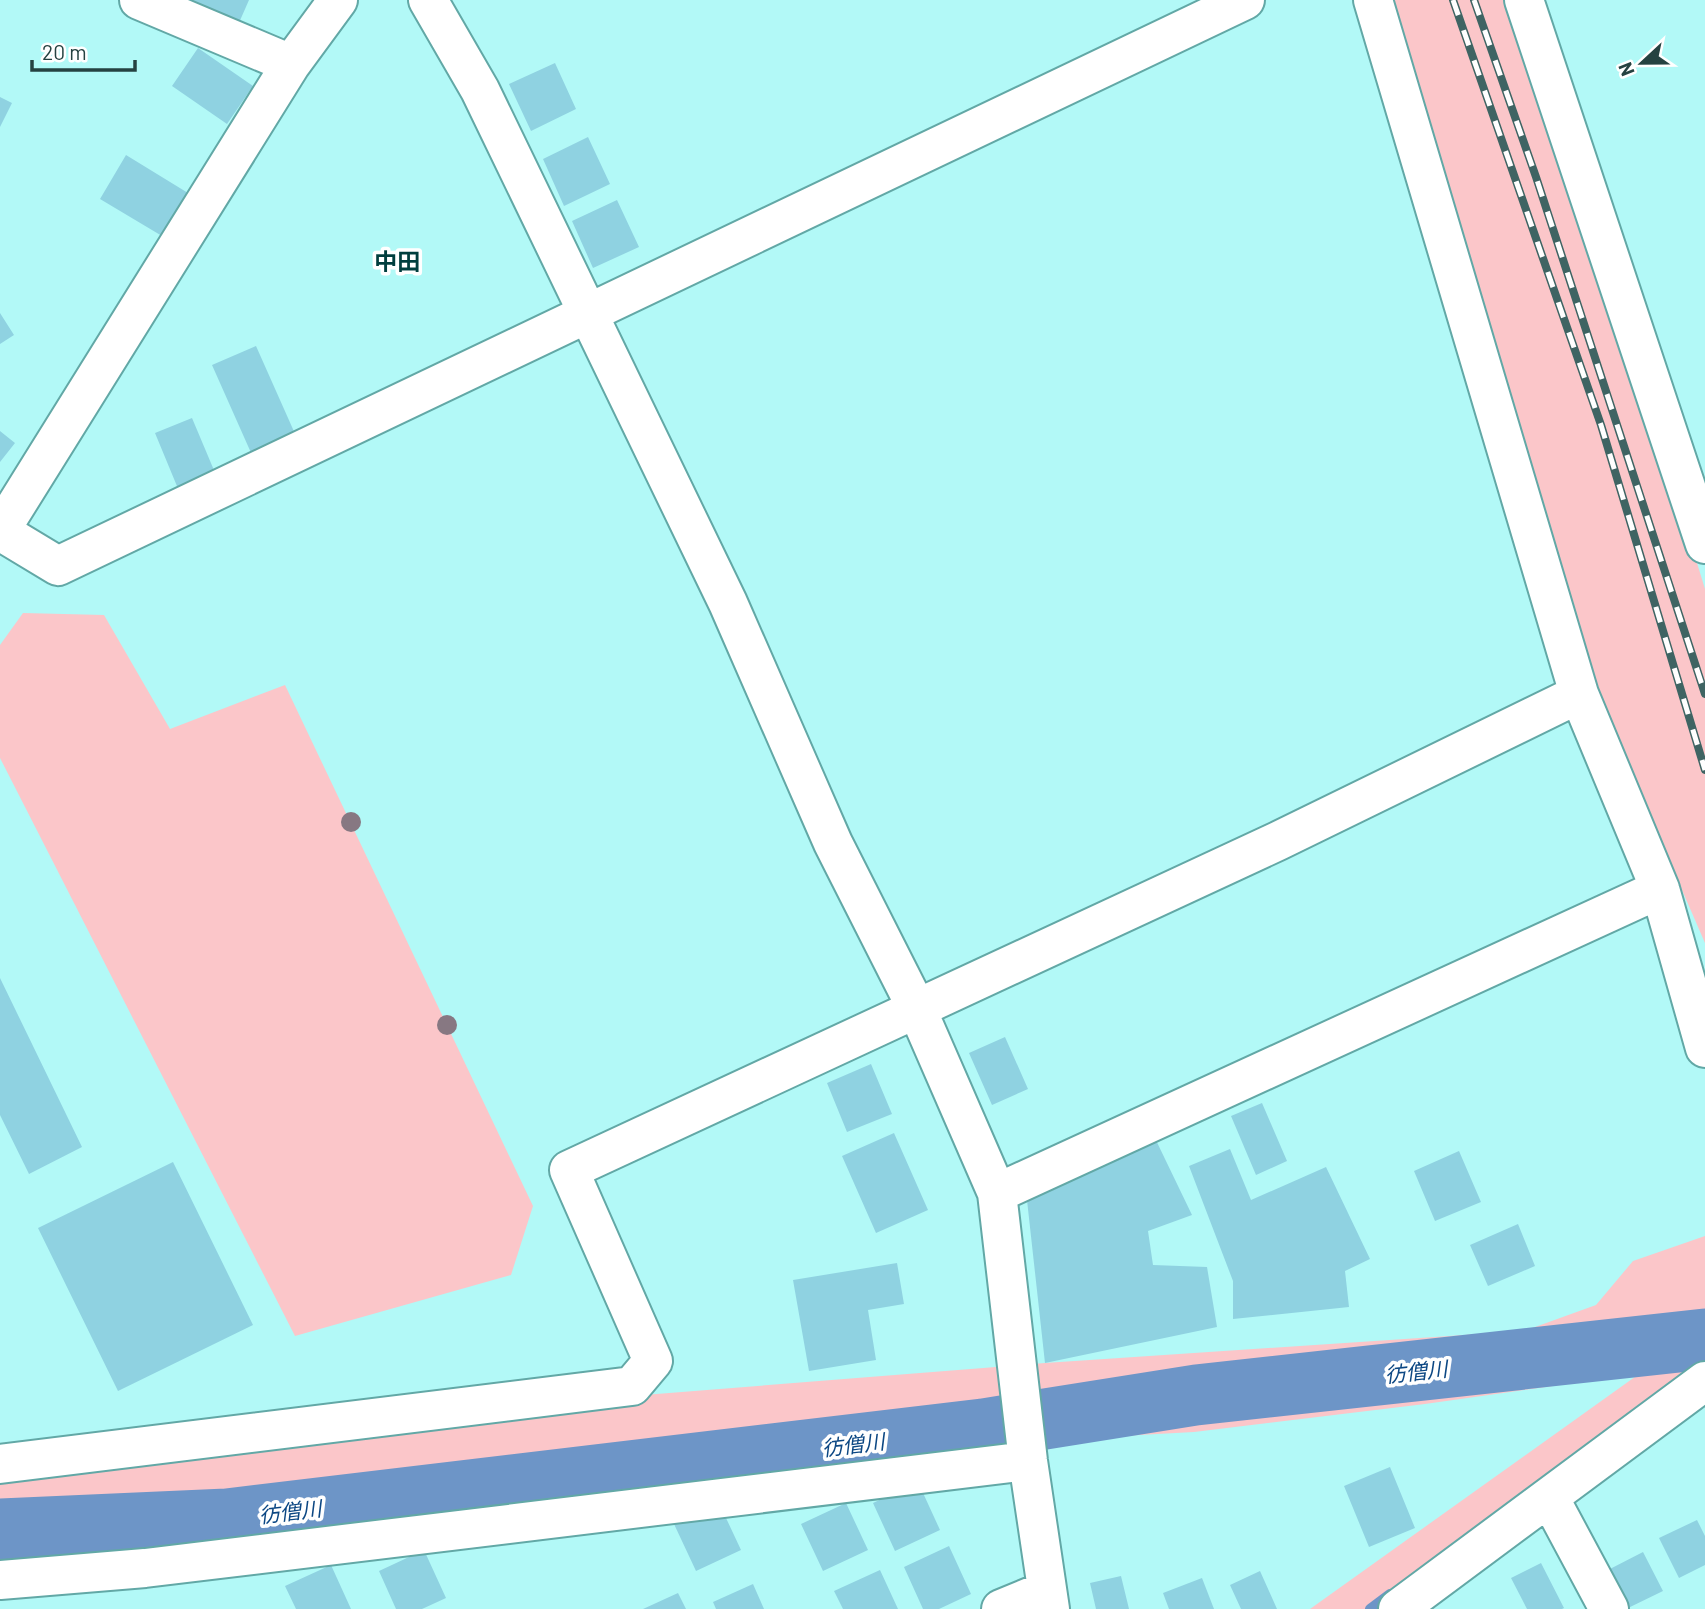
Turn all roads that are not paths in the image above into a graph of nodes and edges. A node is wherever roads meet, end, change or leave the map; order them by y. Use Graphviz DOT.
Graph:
graph roads {
  1 [pos="139,0"];
  2 [pos="338,0"];
  3 [pos="429,0"];
  4 [pos="1245,0"];
  5 [pos="1373,0"];
  6 [pos="1524,0"];
  7 [pos="291,64"];
  8 [pos="586,312"];
  9 [pos="0,531"];
  10 [pos="1705,544"];
  11 [pos="1579,694"];
  12 [pos="1660,888"];
  13 [pos="916,1007"];
  14 [pos="1705,1048"];
  15 [pos="998,1193"];
  16 [pos="1705,1381"];
  17 [pos="1028,1461"];
  18 [pos="0,1464"];
  19 [pos="1549,1497"];
  20 [pos="0,1580"];
  21 [pos="1049,1600"];
  22 [pos="1002,1609"];
  23 [pos="1398,1609"];
  24 [pos="1609,1609"];
  1 -- 7 [label="street"];
  2 -- 7 [label="street"];
  3 -- 8 [label="street"];
  4 -- 8 [label="street"];
  5 -- 11 [label="street"];
  6 -- 10 [label="street"];
  7 -- 9 [label="street"];
  8 -- 9 [label="street"];
  8 -- 13 [label="street"];
  11 -- 12 [label="street"];
  11 -- 13 [label="street"];
  12 -- 14 [label="street"];
  12 -- 15 [label="street"];
  13 -- 15 [label="street"];
  13 -- 18 [label="street"];
  15 -- 17 [label="street"];
  16 -- 19 [label="street"];
  17 -- 20 [label="street"];
  17 -- 21 [label="street"];
  19 -- 23 [label="street"];
  19 -- 24 [label="street"];
  21 -- 22 [label="street"];
}
